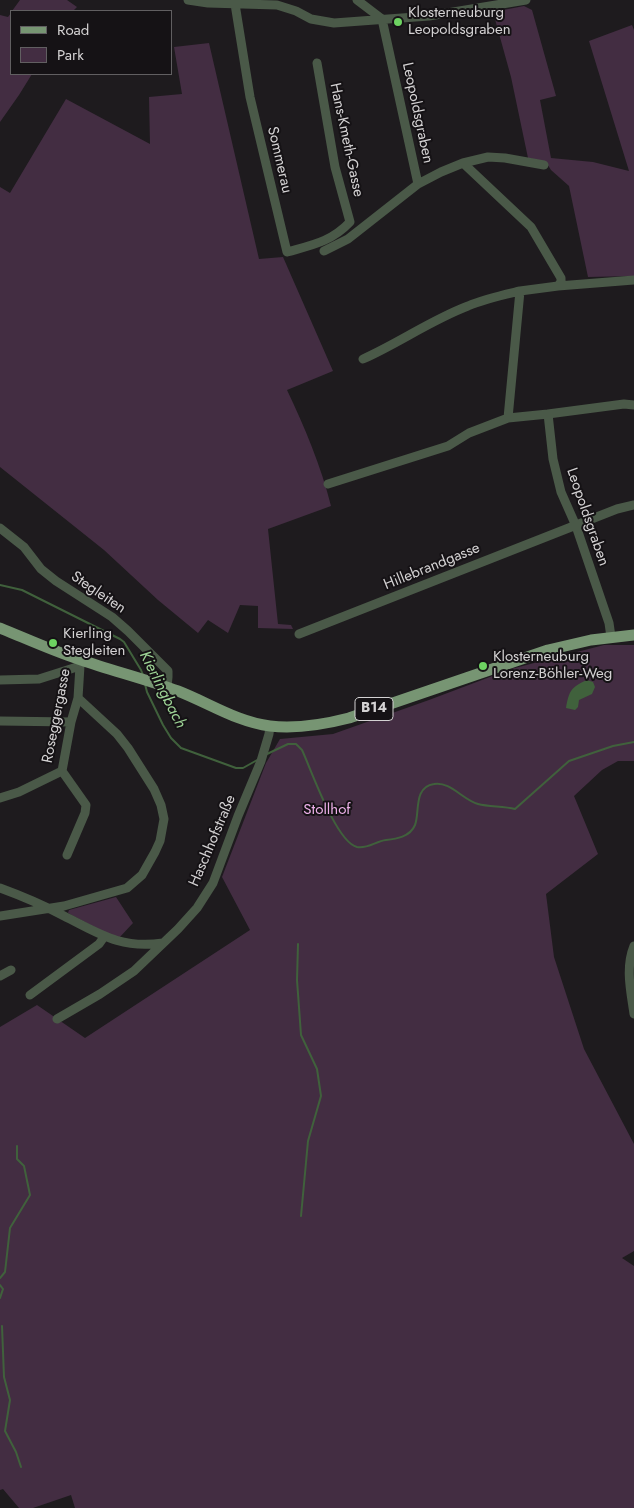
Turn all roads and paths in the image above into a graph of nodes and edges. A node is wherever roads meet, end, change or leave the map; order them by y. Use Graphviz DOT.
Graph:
graph roads {
  1 [pos="188,0"];
  2 [pos="357,0"];
  3 [pos="526,0"];
  4 [pos="235,4"];
  5 [pos="382,19"];
  6 [pos="317,63"];
  7 [pos="463,164"];
  8 [pos="544,165"];
  9 [pos="418,184"];
  10 [pos="350,222"];
  11 [pos="324,251"];
  12 [pos="634,280"];
  13 [pos="558,286"];
  14 [pos="520,291"];
  15 [pos="363,359"];
  16 [pos="634,405"];
  17 [pos="548,414"];
  18 [pos="508,418"];
  19 [pos="328,484"];
  20 [pos="634,505"];
  21 [pos="576,526"];
  22 [pos="0,528"];
  23 [pos="0,628"];
  24 [pos="299,634"];
  25 [pos="634,636"];
  26 [pos="611,637"];
  27 [pos="82,664"];
  28 [pos="0,680"];
  29 [pos="167,687"];
  30 [pos="78,698"];
  31 [pos="0,721"];
  32 [pos="71,722"];
  33 [pos="270,726"];
  34 [pos="62,771"];
  35 [pos="0,798"];
  36 [pos="67,855"];
  37 [pos="0,888"];
  38 [pos="49,909"];
  39 [pos="0,916"];
  40 [pos="104,937"];
  41 [pos="163,943"];
  42 [pos="634,946"];
  43 [pos="11,970"];
  44 [pos="0,976"];
  45 [pos="30,995"];
  46 [pos="634,1014"];
  47 [pos="57,1019"];
  1 -- 4 [label="street"];
  2 -- 5 [label="street"];
  3 -- 5 [label="street"];
  4 -- 5 [label="street"];
  4 -- 10 [label="street, Sommerau"];
  5 -- 9 [label="street, Leopoldsgraben"];
  6 -- 10 [label="street, Hans-Kmeth-Gasse"];
  7 -- 8 [label="street, Leopoldsgraben"];
  7 -- 9 [label="street, Leopoldsgraben"];
  7 -- 13 [label="street"];
  9 -- 11 [label="street, Leopoldsgraben"];
  12 -- 13 [label="street"];
  13 -- 14 [label="street"];
  14 -- 15 [label="street"];
  14 -- 18 [label="street"];
  16 -- 17 [label="street"];
  17 -- 18 [label="street"];
  17 -- 21 [label="street, Leopoldsgraben"];
  18 -- 19 [label="street"];
  20 -- 21 [label="street, Hillebrandgasse"];
  21 -- 24 [label="street, Hillebrandgasse"];
  21 -- 26 [label="street, Leopoldsgraben"];
  22 -- 29 [label="street, Stegleiten"];
  23 -- 27 [label="main road, B14"];
  25 -- 26 [label="main road, B14"];
  26 -- 33 [label="main road, B14"];
  27 -- 28 [label="street"];
  27 -- 29 [label="main road, B14"];
  27 -- 30 [label="street, Roseggergasse"];
  29 -- 33 [label="main road, B14"];
  30 -- 32 [label="street, Roseggergasse"];
  30 -- 38 [label="street"];
  31 -- 32 [label="street"];
  32 -- 34 [label="street, Roseggergasse"];
  33 -- 41 [label="street, Haschhofstraße"];
  34 -- 35 [label="street, Roseggergasse"];
  34 -- 36 [label="street"];
  37 -- 38 [label="street"];
  38 -- 39 [label="street"];
  38 -- 40 [label="street"];
  40 -- 41 [label="street"];
  40 -- 45 [label="street"];
  41 -- 47 [label="street, Haschhofstraße"];
  42 -- 46 [label="street"];
  43 -- 44 [label="street"];
}
